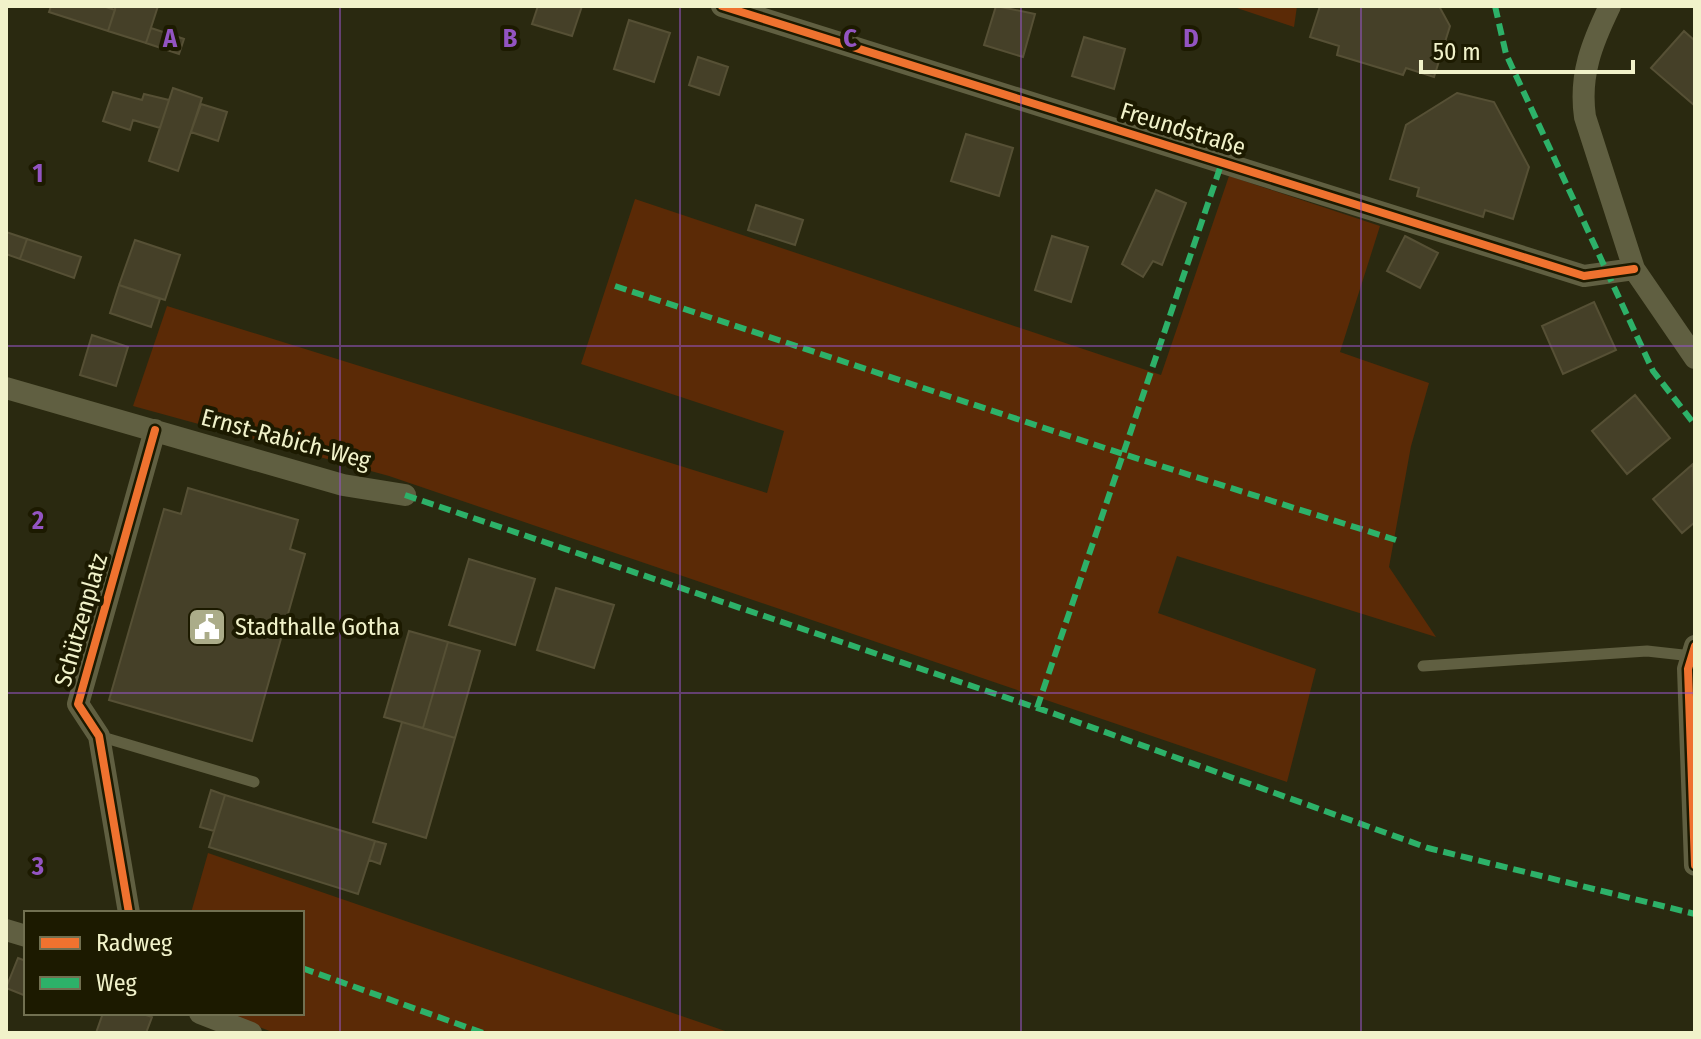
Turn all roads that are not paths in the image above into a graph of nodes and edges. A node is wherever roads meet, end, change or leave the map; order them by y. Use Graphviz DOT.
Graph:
graph roads {
  1 [pos="722,6"];
  2 [pos="1610,6"];
  3 [pos="1634,269"];
  4 [pos="1695,358"];
  5 [pos="6,388"];
  6 [pos="155,430"];
  7 [pos="405,495"];
  8 [pos="1693,651"];
  9 [pos="1423,666"];
  10 [pos="99,736"];
  11 [pos="254,782"];
  12 [pos="1695,865"];
  13 [pos="129,911"];
  14 [pos="205,1015"];
  15 [pos="251,1033"];
  1 -- 3 [label="street, Freundstraße"];
  2 -- 3 [label="street"];
  3 -- 4 [label="street"];
  5 -- 6 [label="street"];
  6 -- 7 [label="street, Ernst-Rabich-Weg"];
  6 -- 10 [label="street, Schützenplatz"];
  8 -- 9 [label="lane"];
  8 -- 12 [label="street"];
  10 -- 11 [label="lane"];
  10 -- 13 [label="street, Schützenplatz"];
  14 -- 15 [label="street"];
}
